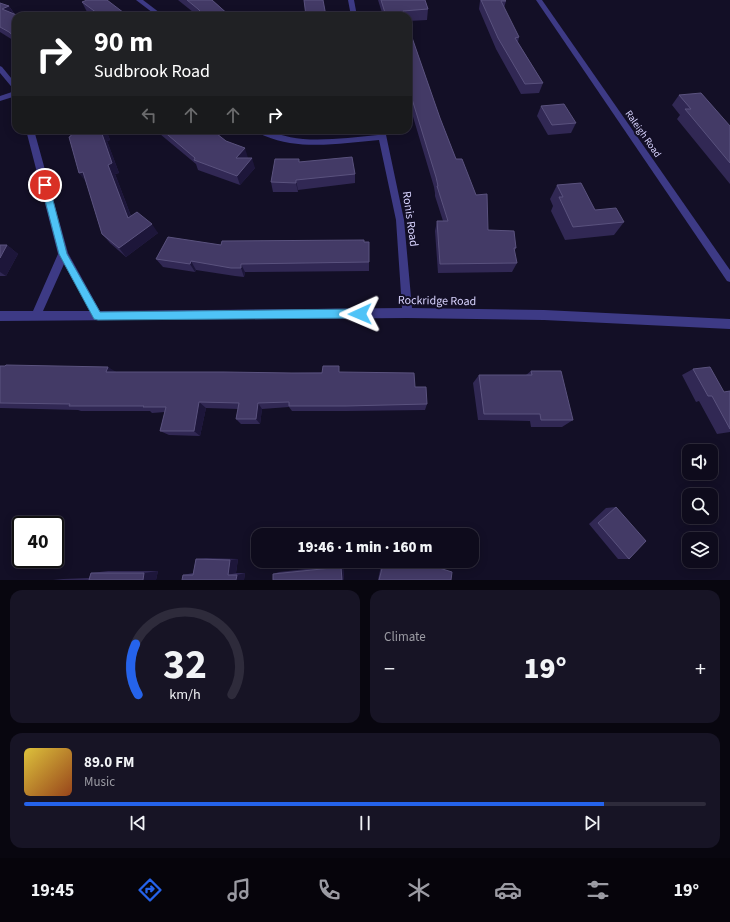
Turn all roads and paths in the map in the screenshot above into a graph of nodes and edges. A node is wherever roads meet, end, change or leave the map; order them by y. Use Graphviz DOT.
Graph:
graph roads {
  1 [pos="138,0"];
  2 [pos="351,0"];
  3 [pos="539,0"];
  4 [pos="155,12"];
  5 [pos="353,12"];
  6 [pos="0,68"];
  7 [pos="12,84"];
  8 [pos="12,94"];
  9 [pos="0,98"];
  10 [pos="31,134"];
  11 [pos="269,134"];
  12 [pos="375,134"];
  13 [pos="382,134"];
  14 [pos="63,254"];
  15 [pos="730,278"];
  16 [pos="407,313"];
  17 [pos="0,316"];
  18 [pos="36,316"];
  19 [pos="98,316"];
  20 [pos="730,324"];
  1 -- 4 [label="street"];
  2 -- 5 [label="street"];
  3 -- 15 [label="street, Raleigh Road"];
  6 -- 7 [label="street"];
  8 -- 9 [label="street"];
  10 -- 14 [label="street"];
  11 -- 12 [label="street"];
  13 -- 16 [label="street, Ronis Road"];
  14 -- 18 [label="street"];
  14 -- 19 [label="street"];
  16 -- 19 [label="street, Rockridge Road"];
  16 -- 20 [label="street, Rockridge Road"];
  17 -- 18 [label="street, Rockridge Road"];
  18 -- 19 [label="street, Rockridge Road"];
}
